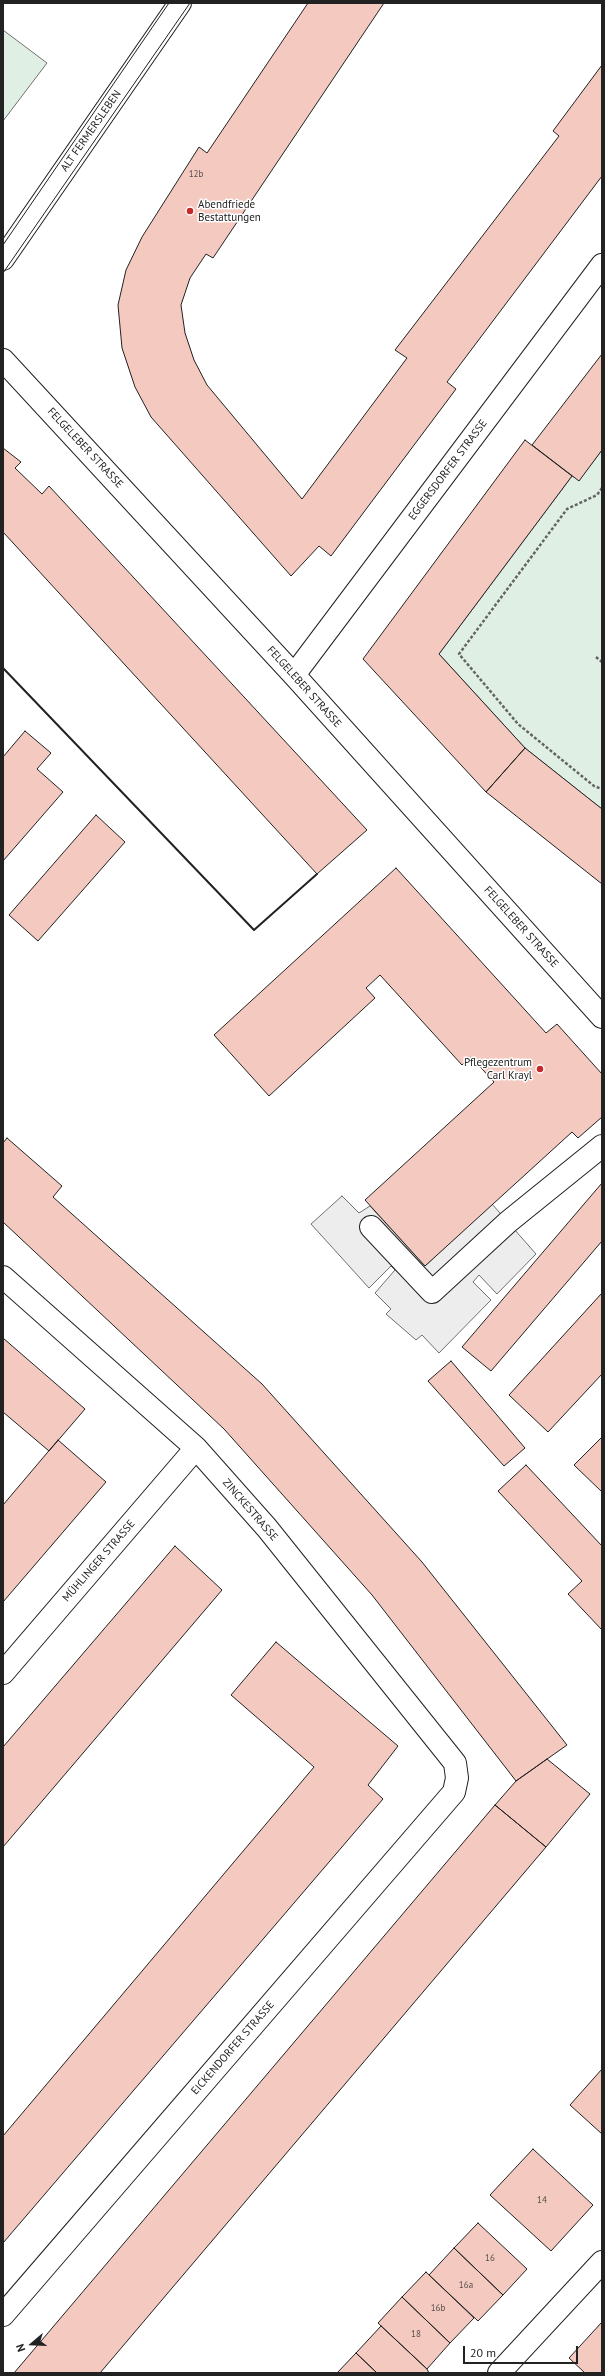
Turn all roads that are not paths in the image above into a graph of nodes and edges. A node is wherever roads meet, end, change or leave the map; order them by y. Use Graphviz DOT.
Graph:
graph roads {
  1 [pos="180,3"];
  2 [pos="3,259"];
  3 [pos="602,265"];
  4 [pos="3,360"];
  5 [pos="294,675"];
  6 [pos="602,1017"];
  7 [pos="602,1146"];
  8 [pos="371,1227"];
  9 [pos="3,1277"];
  10 [pos="196,1448"];
  11 [pos="3,1673"];
  12 [pos="458,1778"];
  13 [pos="602,2262"];
  14 [pos="3,2315"];
  15 [pos="499,2373"];
  1 -- 2 [label="street, ALT FERMERSLEBEN"];
  3 -- 5 [label="street, EGGERSDORFER STRASSE"];
  4 -- 5 [label="street, FELGELEBER STRASSE"];
  5 -- 6 [label="street, FELGELEBER STRASSE"];
  7 -- 8 [label="street"];
  9 -- 10 [label="street, ZINCKESTRASSE"];
  10 -- 11 [label="street, MÜHLINGER STRASSE"];
  10 -- 12 [label="street, ZINCKESTRASSE"];
  12 -- 14 [label="street, EICKENDORFER STRASSE"];
  13 -- 15 [label="street"];
}
